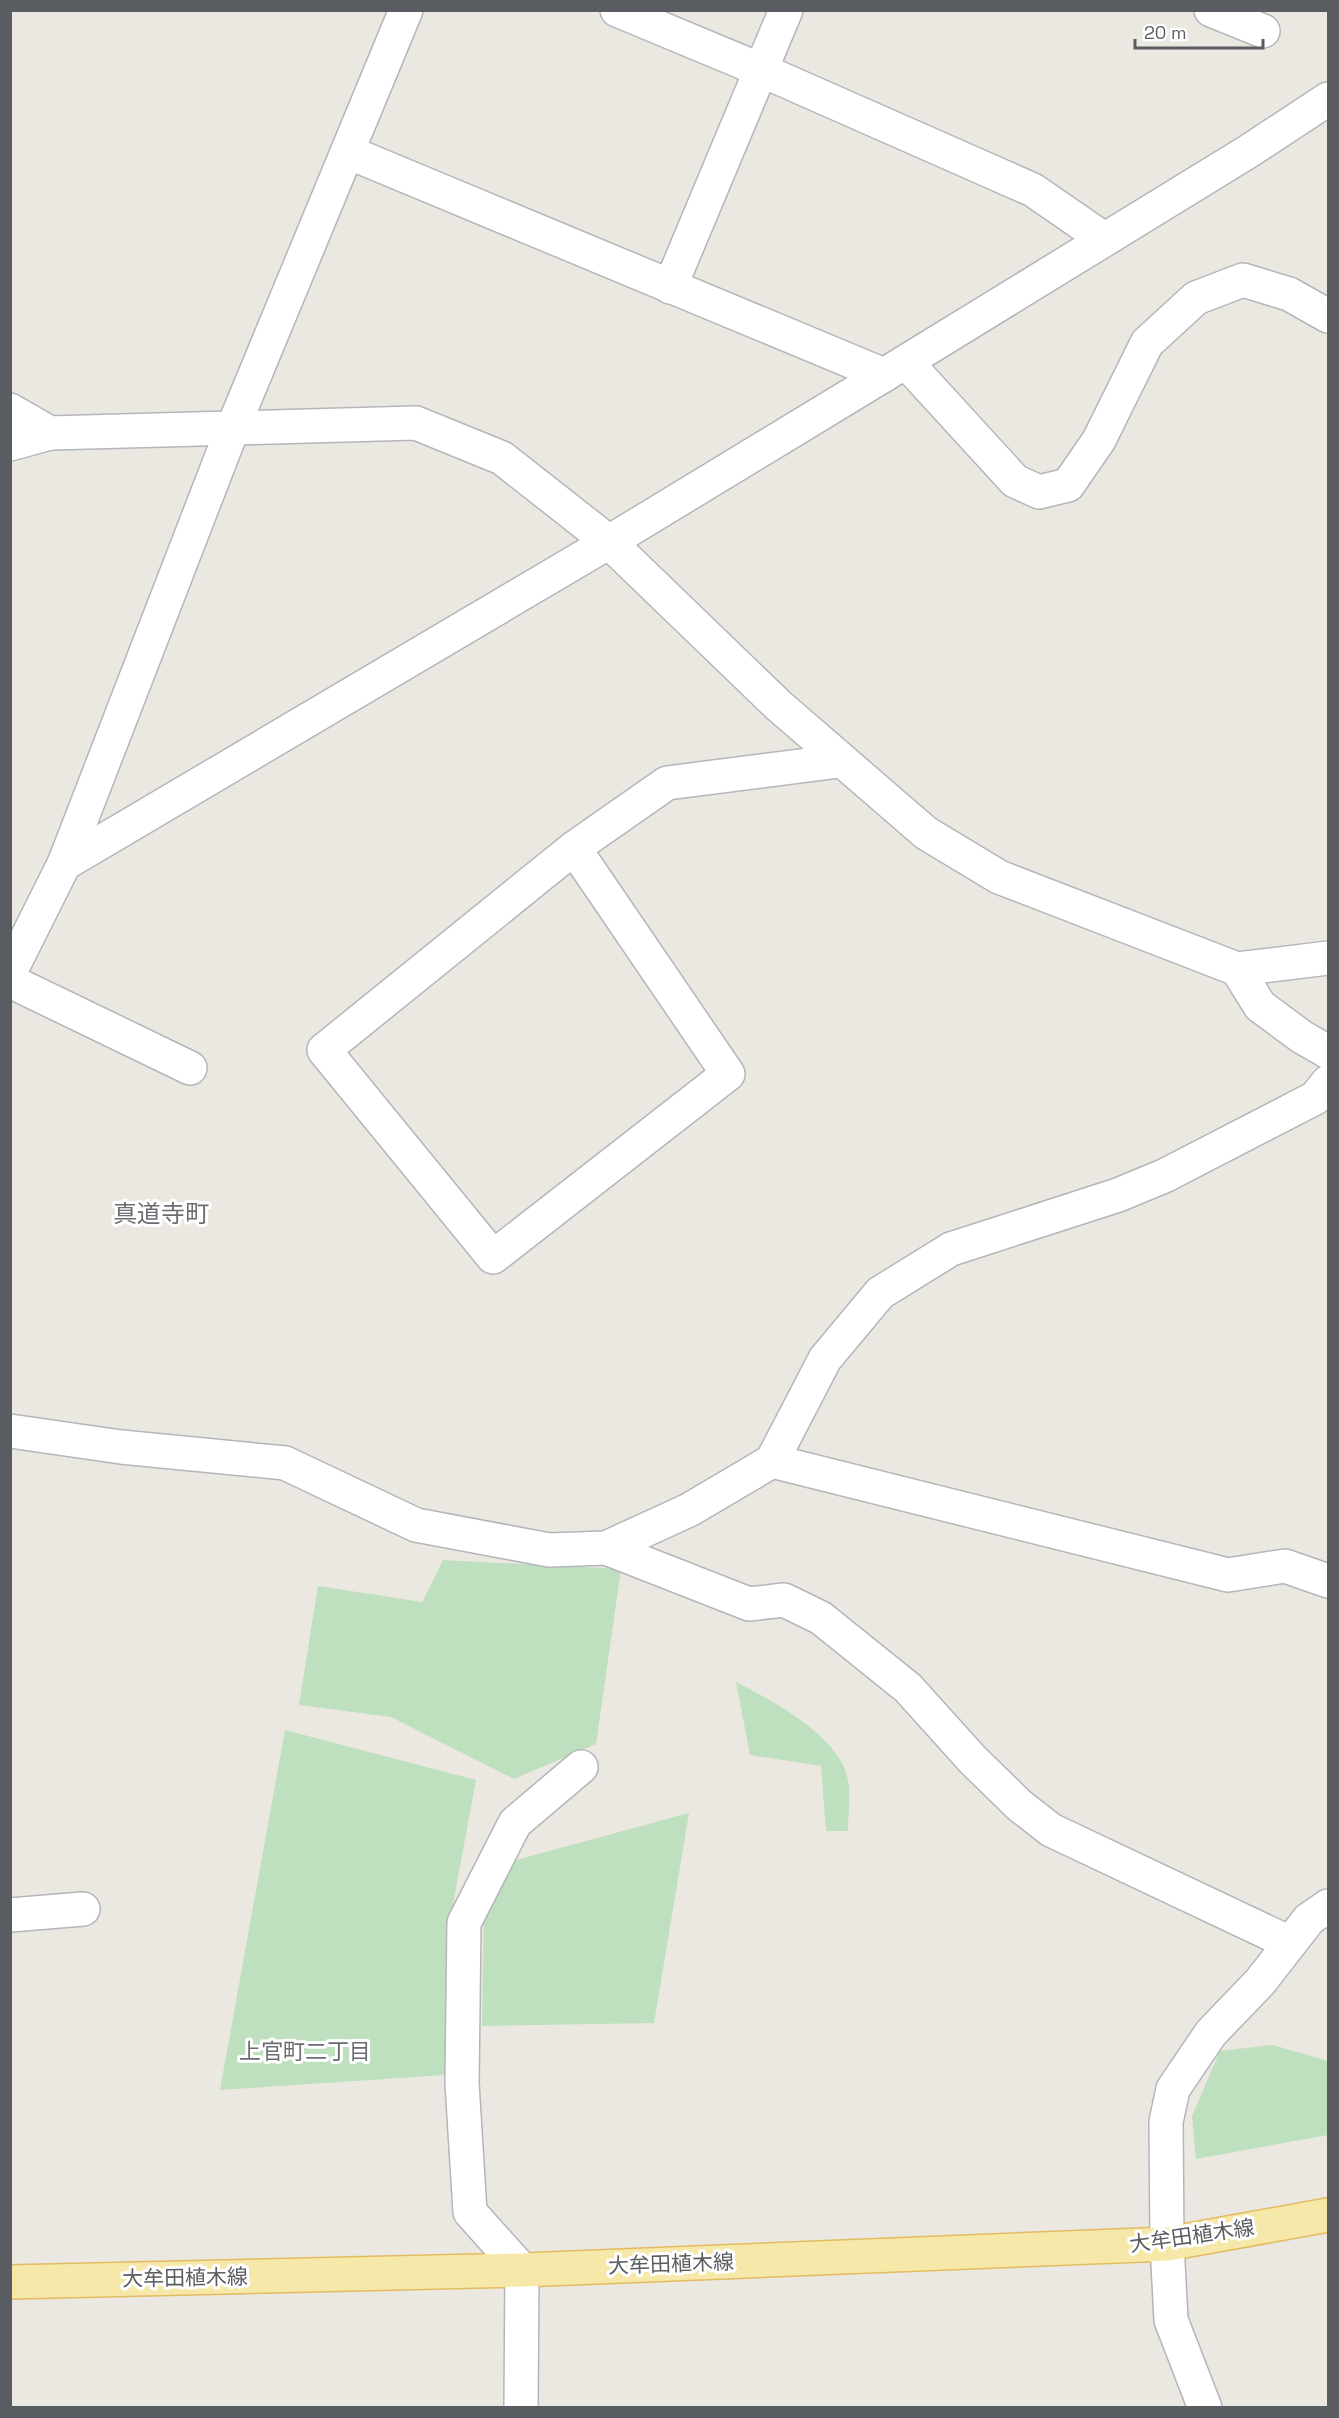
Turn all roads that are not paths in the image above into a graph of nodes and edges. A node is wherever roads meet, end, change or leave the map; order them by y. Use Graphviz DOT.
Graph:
graph roads {
  1 [pos="406,10"];
  2 [pos="616,10"];
  3 [pos="786,10"];
  4 [pos="1210,10"];
  5 [pos="1263,32"];
  6 [pos="761,70"];
  7 [pos="1329,99"];
  8 [pos="348,152"];
  9 [pos="1104,239"];
  10 [pos="670,287"];
  11 [pos="1329,316"];
  12 [pos="895,369"];
  13 [pos="10,410"];
  14 [pos="232,430"];
  15 [pos="50,433"];
  16 [pos="10,444"];
  17 [pos="609,542"];
  18 [pos="839,761"];
  19 [pos="574,848"];
  20 [pos="64,864"];
  21 [pos="1329,958"];
  22 [pos="1237,969"];
  23 [pos="10,972"];
  24 [pos="10,981"];
  25 [pos="1329,1052"];
  26 [pos="190,1068"];
  27 [pos="1329,1082"];
  28 [pos="10,1431"];
  29 [pos="772,1461"];
  30 [pos="606,1548"];
  31 [pos="1329,1581"];
  32 [pos="581,1767"];
  33 [pos="1329,1906"];
  34 [pos="83,1909"];
  35 [pos="10,1914"];
  36 [pos="1290,1943"];
  37 [pos="1329,2215"];
  38 [pos="1167,2244"];
  39 [pos="522,2270"];
  40 [pos="10,2282"];
  41 [pos="521,2408"];
  42 [pos="1205,2408"];
  1 -- 8 [label="street"];
  2 -- 6 [label="street"];
  3 -- 6 [label="street"];
  4 -- 5 [label="street"];
  6 -- 9 [label="street"];
  6 -- 10 [label="street"];
  7 -- 9 [label="street"];
  8 -- 10 [label="street"];
  8 -- 14 [label="street"];
  9 -- 12 [label="street"];
  10 -- 12 [label="street"];
  11 -- 12 [label="street"];
  12 -- 17 [label="street"];
  13 -- 15 [label="street"];
  14 -- 15 [label="street"];
  14 -- 17 [label="street"];
  14 -- 20 [label="street"];
  15 -- 16 [label="street"];
  17 -- 18 [label="street"];
  17 -- 20 [label="street"];
  18 -- 19 [label="street"];
  18 -- 22 [label="street"];
  19 -- 19 [label="street"];
  20 -- 23 [label="street"];
  21 -- 22 [label="street"];
  22 -- 25 [label="street"];
  24 -- 26 [label="street"];
  27 -- 29 [label="street"];
  28 -- 30 [label="street"];
  29 -- 30 [label="street"];
  29 -- 31 [label="street"];
  30 -- 36 [label="street"];
  32 -- 39 [label="street"];
  33 -- 36 [label="street"];
  34 -- 35 [label="street"];
  36 -- 38 [label="street"];
  37 -- 38 [label="main road, 大牟田植木線"];
  38 -- 39 [label="main road, 大牟田植木線"];
  38 -- 42 [label="street"];
  39 -- 40 [label="main road, 大牟田植木線"];
  39 -- 41 [label="street"];
}
